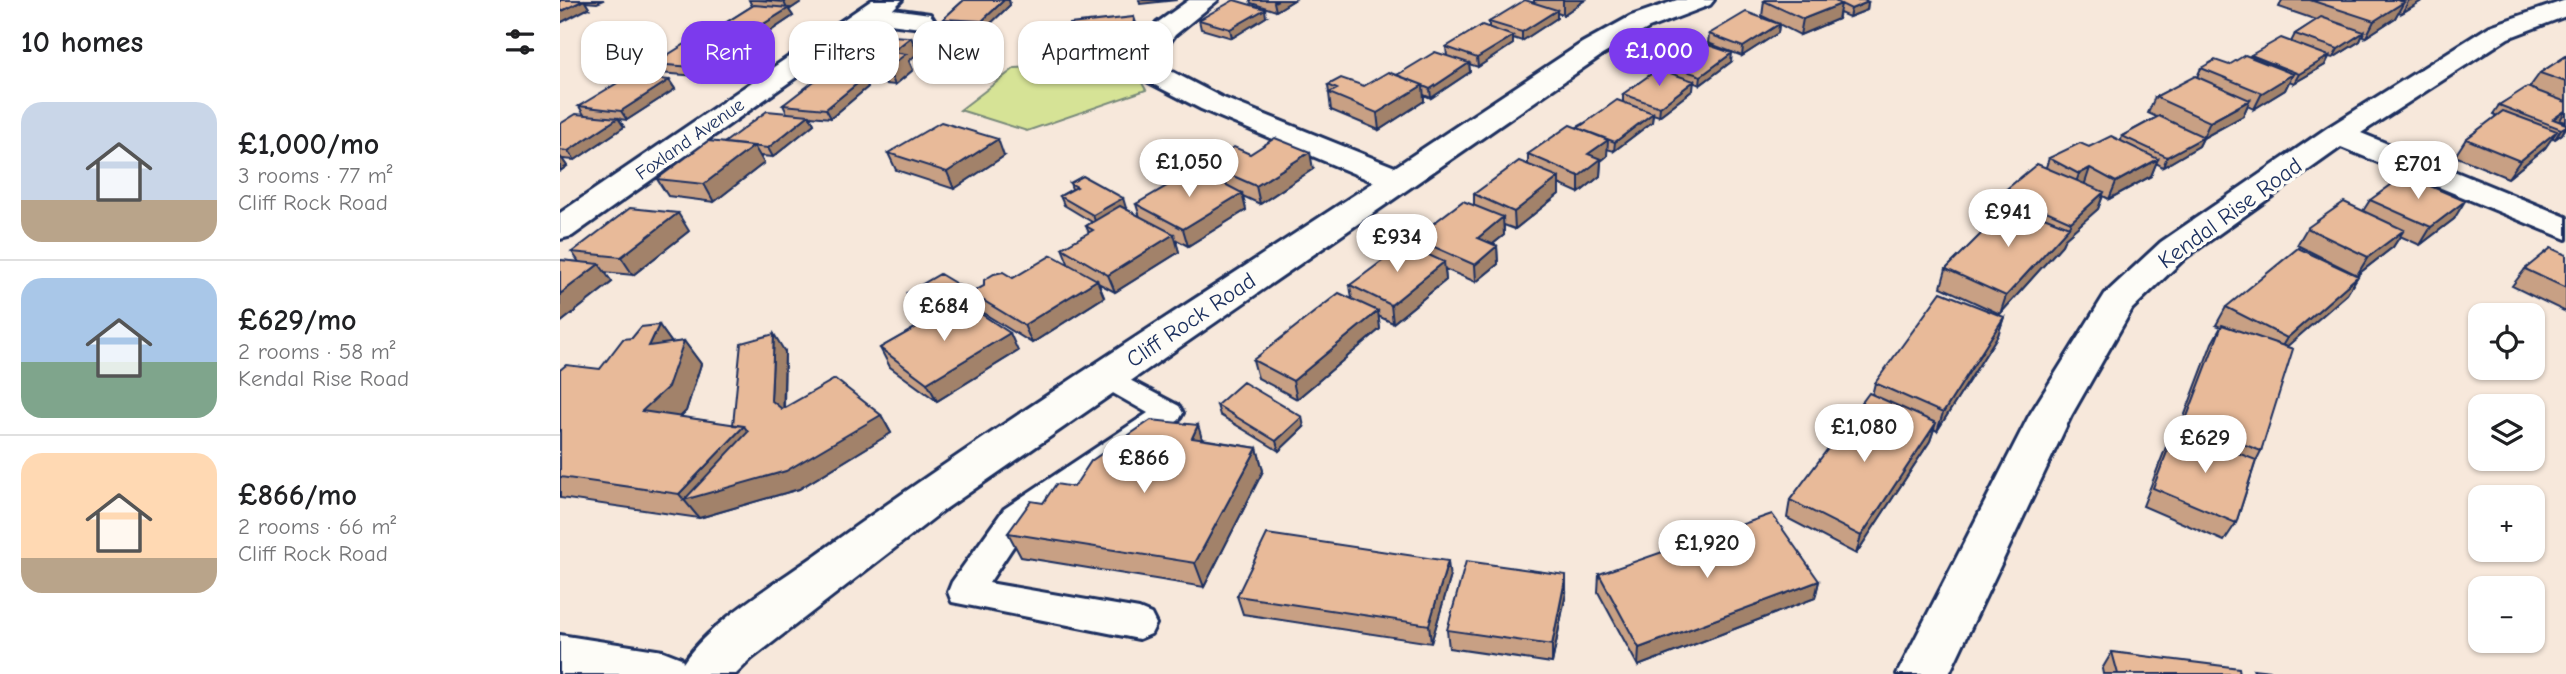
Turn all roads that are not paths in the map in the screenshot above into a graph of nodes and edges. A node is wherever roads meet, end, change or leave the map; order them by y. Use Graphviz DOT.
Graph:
graph roads {
  1 [pos="1205,0"];
  2 [pos="1689,2"];
  3 [pos="879,7"];
  4 [pos="2566,7"];
  5 [pos="921,20"];
  6 [pos="2338,135"];
  7 [pos="1398,180"];
  8 [pos="560,229"];
  9 [pos="2566,229"];
  10 [pos="1107,377"];
  11 [pos="1139,624"];
  12 [pos="560,657"];
  13 [pos="663,674"];
  14 [pos="703,674"];
  15 [pos="1923,674"];
  1 -- 7 [label="main road"];
  2 -- 7 [label="main road, Cliff Rock Road"];
  3 -- 5 [label="main road"];
  3 -- 8 [label="main road, Foxland Avenue"];
  4 -- 6 [label="main road, Kendal Rise Road"];
  6 -- 9 [label="main road"];
  6 -- 15 [label="main road, Kendal Rise Road"];
  7 -- 10 [label="main road, Cliff Rock Road"];
  10 -- 11 [label="lane"];
  10 -- 14 [label="main road, Cliff Rock Road"];
  12 -- 13 [label="main road"];
}
